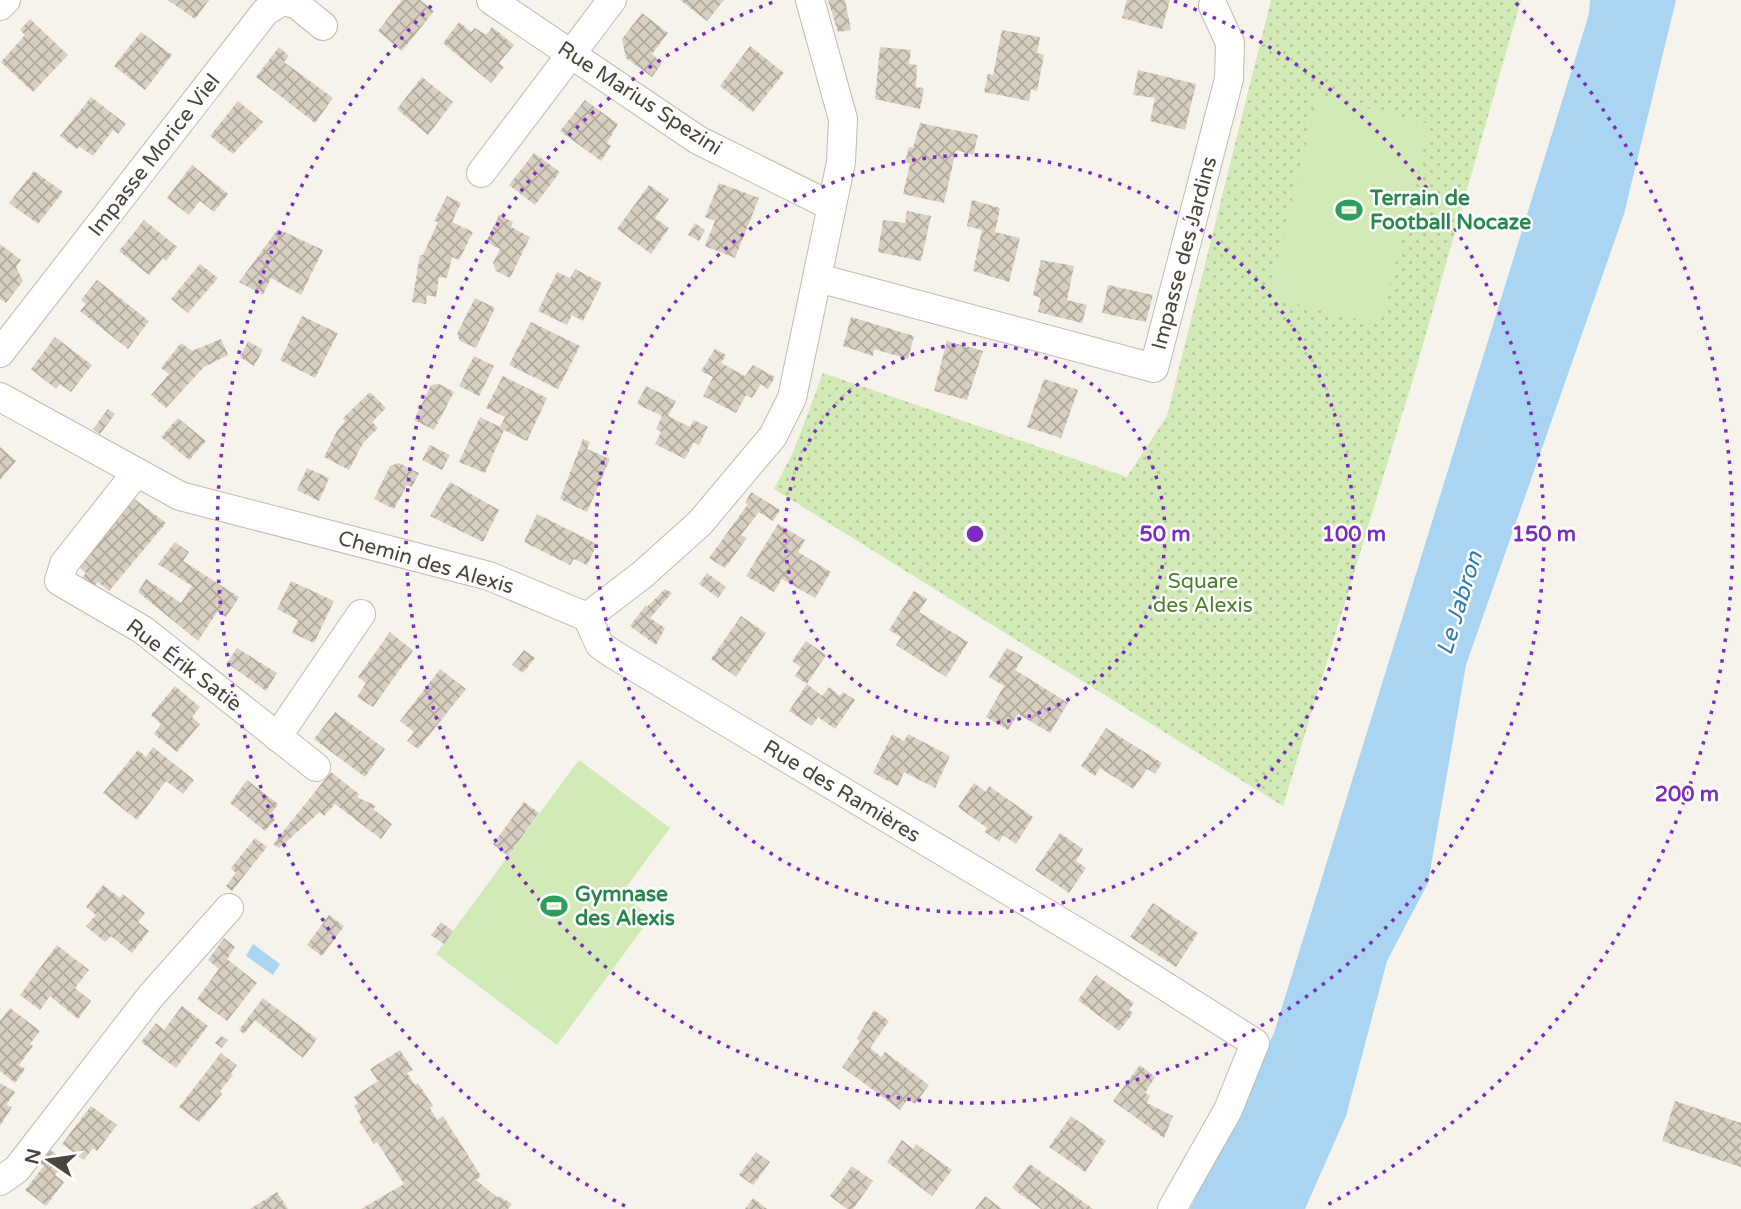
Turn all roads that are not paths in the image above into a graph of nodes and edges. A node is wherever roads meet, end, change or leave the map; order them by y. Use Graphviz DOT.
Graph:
graph roads {
  1 [pos="6,0"];
  2 [pos="491,0"];
  3 [pos="612,0"];
  4 [pos="810,0"];
  5 [pos="0,6"];
  6 [pos="1213,6"];
  7 [pos="323,26"];
  8 [pos="572,54"];
  9 [pos="481,173"];
  10 [pos="831,206"];
  11 [pos="818,278"];
  12 [pos="0,353"];
  13 [pos="0,397"];
  14 [pos="136,472"];
  15 [pos="361,614"];
  16 [pos="587,618"];
  17 [pos="278,737"];
  18 [pos="316,767"];
  19 [pos="229,908"];
  20 [pos="0,1181"];
  21 [pos="1172,1209"];
  1 -- 5 [label="street"];
  2 -- 8 [label="street, Rue Marius Spezini"];
  3 -- 8 [label="street"];
  4 -- 10 [label="street"];
  6 -- 11 [label="street, Impasse des Jardins"];
  7 -- 12 [label="street, Impasse Morice Viel"];
  8 -- 9 [label="street"];
  8 -- 10 [label="street, Rue Marius Spezini"];
  10 -- 11 [label="street"];
  11 -- 16 [label="street"];
  13 -- 14 [label="street, Chemin des Alexis"];
  14 -- 16 [label="street, Chemin des Alexis"];
  14 -- 17 [label="street, Rue Érik Satie"];
  15 -- 17 [label="street"];
  16 -- 21 [label="street, Rue des Ramières"];
  17 -- 18 [label="street, Rue Érik Satie"];
  19 -- 20 [label="street"];
}
